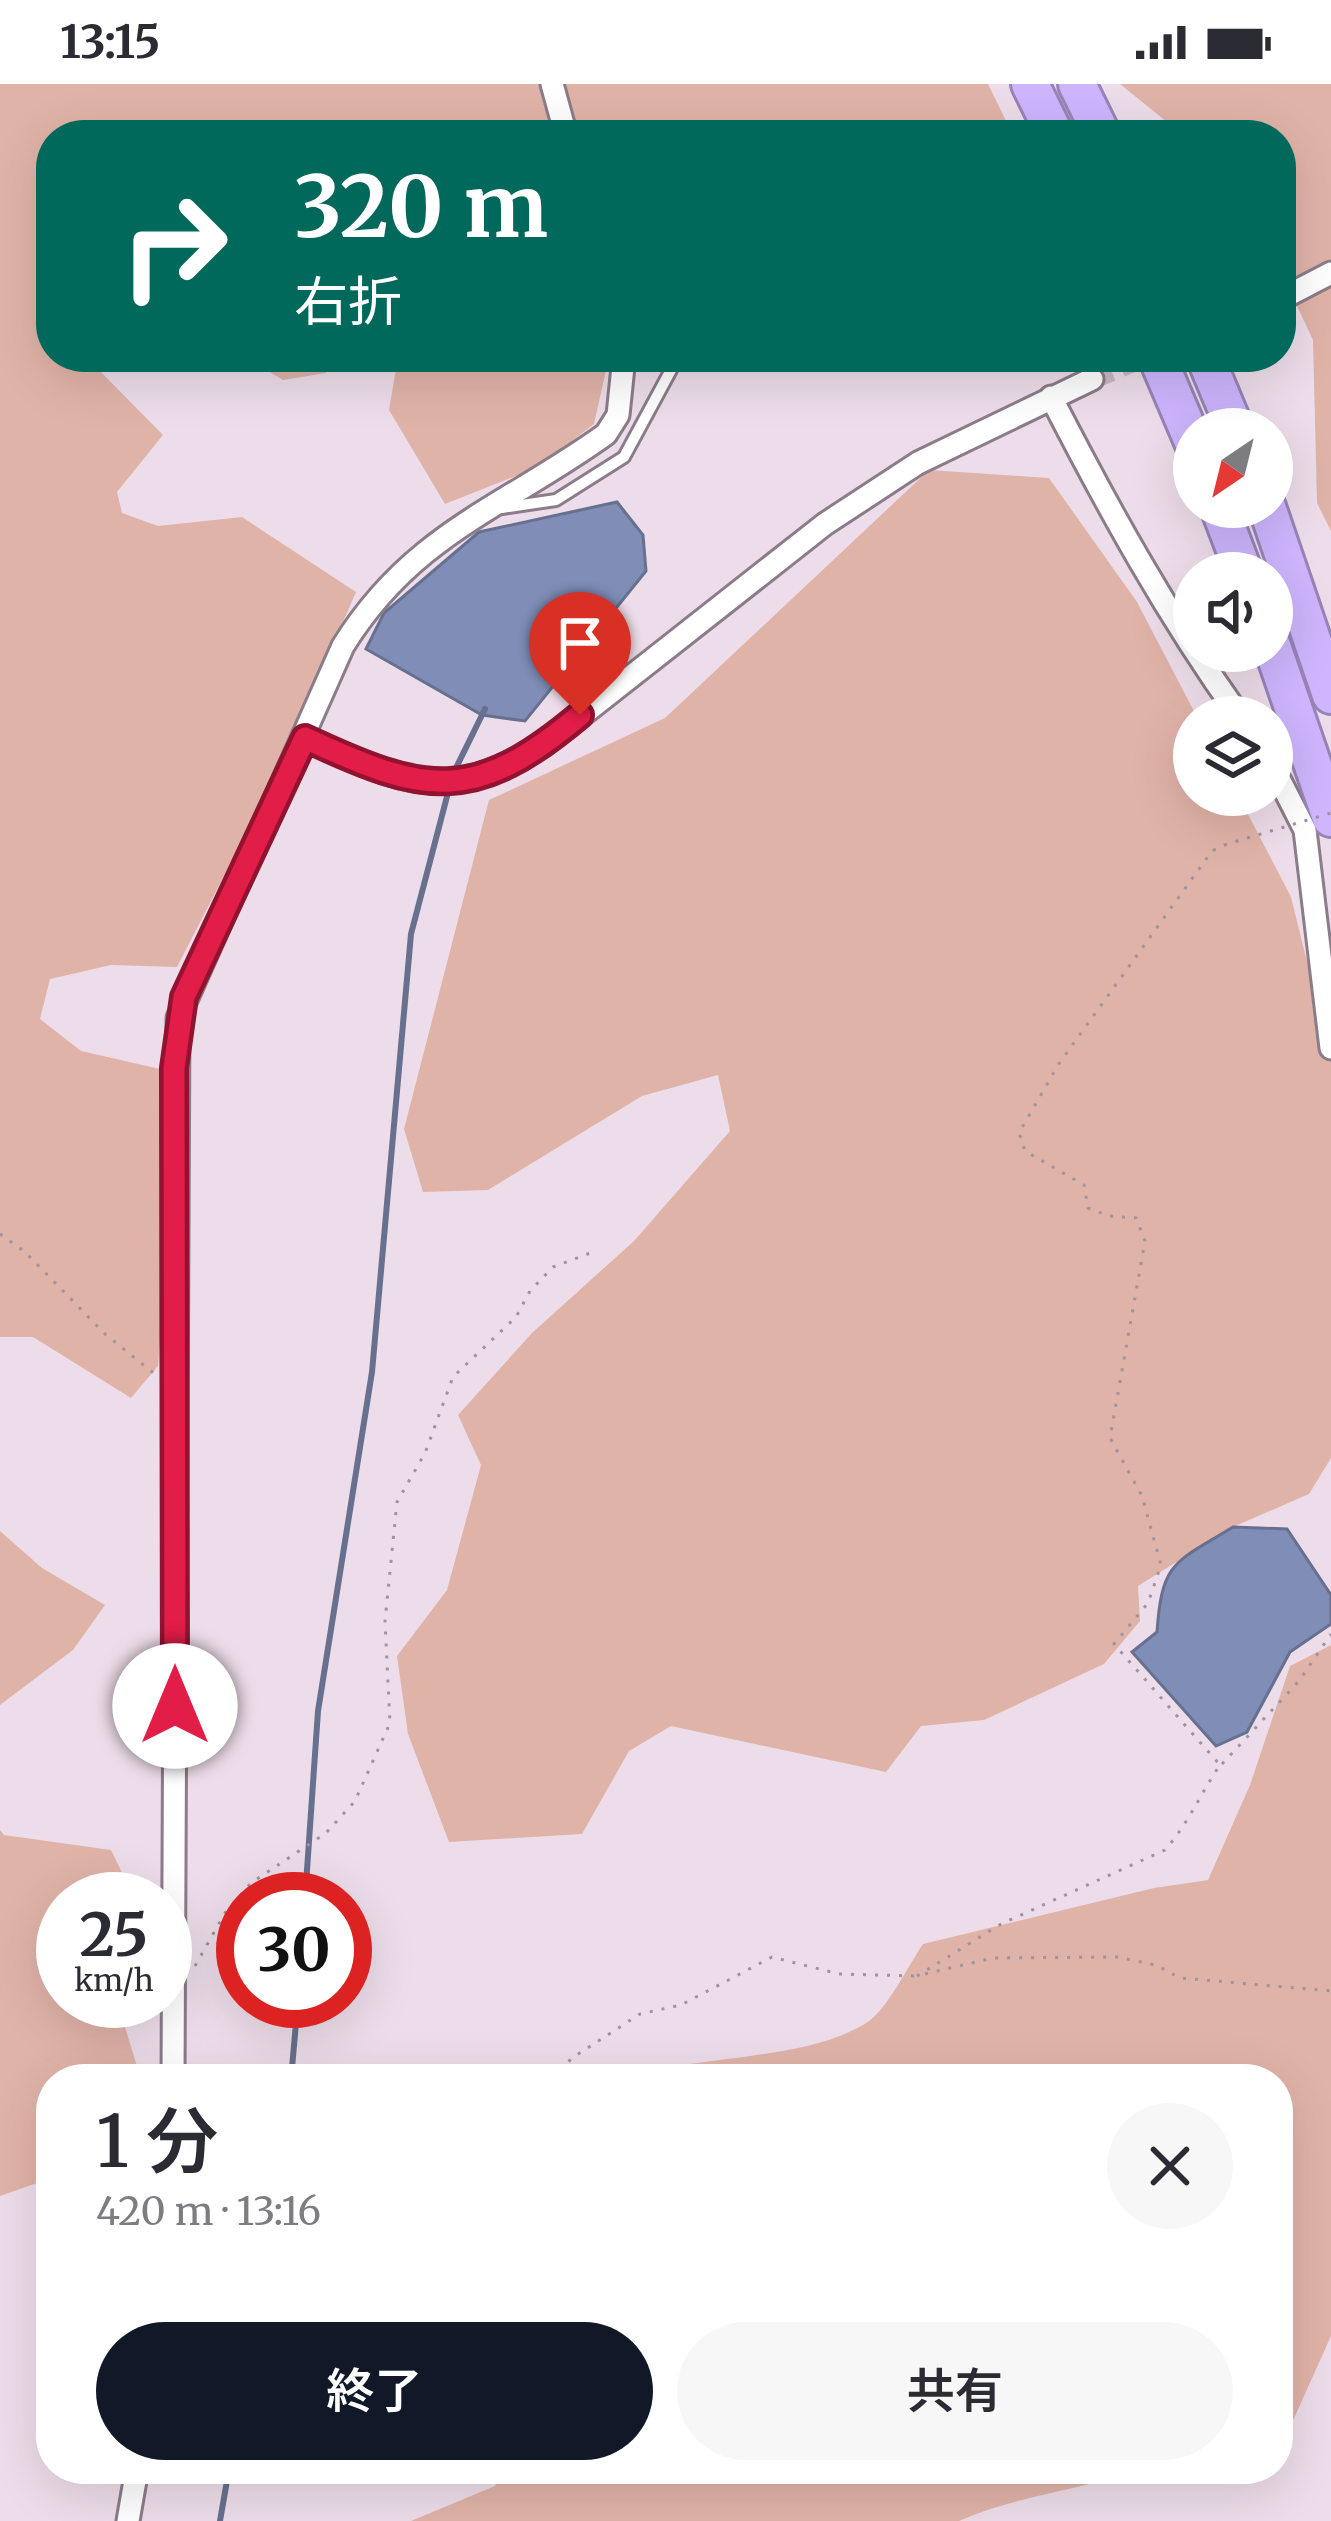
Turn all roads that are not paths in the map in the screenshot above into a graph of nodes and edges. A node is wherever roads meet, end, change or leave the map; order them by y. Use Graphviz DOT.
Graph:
graph roads {
  1 [pos="552,84"];
  2 [pos="1030,84"];
  3 [pos="1077,84"];
  4 [pos="562,120"];
  5 [pos="1048,120"];
  6 [pos="1095,120"];
  7 [pos="1331,273"];
  8 [pos="1296,290"];
  9 [pos="622,372"];
  10 [pos="670,372"];
  11 [pos="1163,372"];
  12 [pos="1211,372"];
  13 [pos="1092,379"];
  14 [pos="1051,397"];
  15 [pos="1179,408"];
  16 [pos="1226,408"];
  17 [pos="476,513"];
  18 [pos="1274,528"];
  19 [pos="1281,672"];
  20 [pos="1331,694"];
  21 [pos="1225,696"];
  22 [pos="305,738"];
  23 [pos="1293,806"];
  24 [pos="1331,816"];
  25 [pos="1331,1048"];
  26 [pos="173,2064"];
  27 [pos="134,2484"];
  28 [pos="128,2521"];
  1 -- 4 [label="street"];
  2 -- 5 [label="highway"];
  3 -- 6 [label="highway"];
  7 -- 8 [label="street"];
  9 -- 17 [label="street"];
  10 -- 17 [label="lane"];
  11 -- 15 [label="highway"];
  12 -- 16 [label="highway"];
  13 -- 14 [label="street"];
  14 -- 21 [label="street"];
  14 -- 22 [label="street"];
  17 -- 22 [label="street"];
  18 -- 20 [label="highway"];
  19 -- 24 [label="highway"];
  22 -- 26 [label="street"];
  23 -- 25 [label="street"];
  27 -- 28 [label="street"];
}
